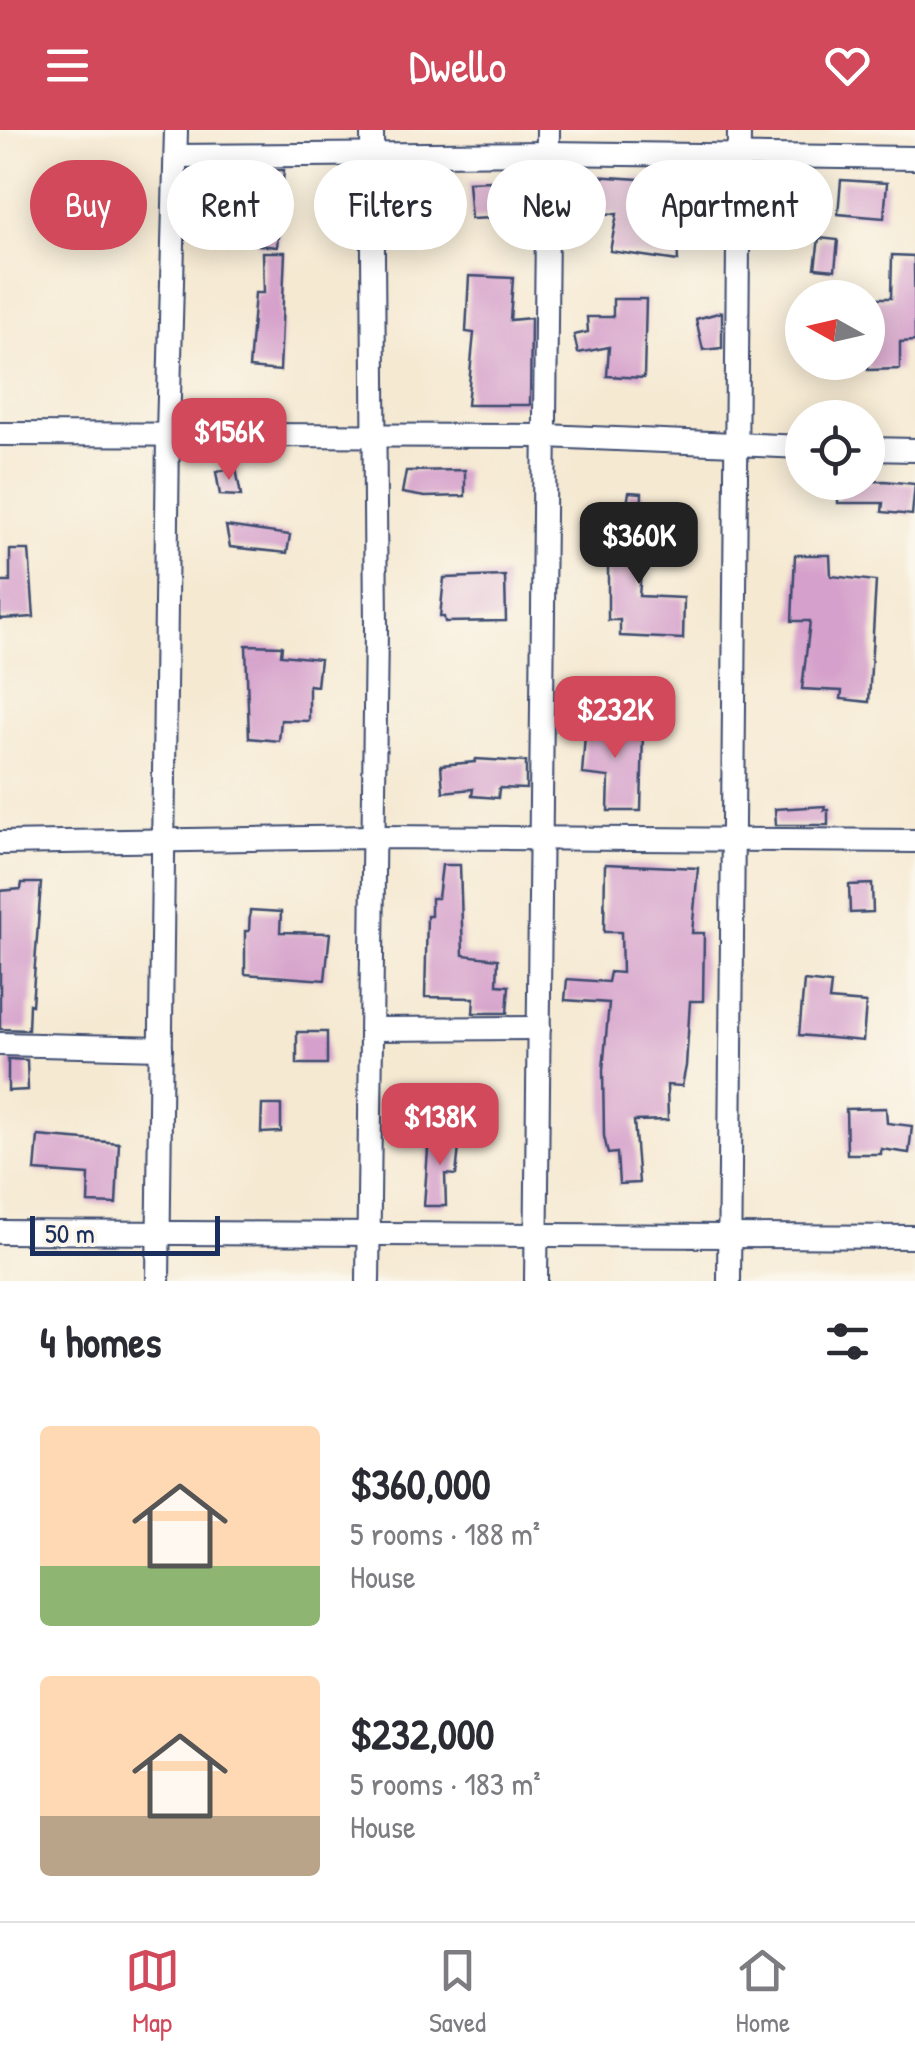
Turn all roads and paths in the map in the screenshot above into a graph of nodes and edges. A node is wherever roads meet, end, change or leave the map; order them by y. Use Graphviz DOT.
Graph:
graph roads {
  1 [pos="176,130"];
  2 [pos="372,130"];
  3 [pos="738,130"];
  4 [pos="548,142"];
  5 [pos="371,155"];
  6 [pos="176,156"];
  7 [pos="738,157"];
  8 [pos="915,158"];
  9 [pos="0,434"];
  10 [pos="168,434"];
  11 [pos="376,435"];
  12 [pos="545,436"];
  13 [pos="737,445"];
  14 [pos="785,446"];
  15 [pos="885,449"];
  16 [pos="915,450"];
  17 [pos="374,837"];
  18 [pos="540,838"];
  19 [pos="915,841"];
  20 [pos="162,842"];
  21 [pos="734,842"];
  22 [pos="0,843"];
  23 [pos="538,1028"];
  24 [pos="372,1029"];
  25 [pos="0,1044"];
  26 [pos="160,1048"];
  27 [pos="159,1231"];
  28 [pos="0,1232"];
  29 [pos="368,1233"];
  30 [pos="536,1237"];
  31 [pos="729,1237"];
  32 [pos="915,1237"];
  33 [pos="158,1281"];
  34 [pos="368,1281"];
  35 [pos="536,1281"];
  36 [pos="730,1281"];
  1 -- 6 [label="street"];
  2 -- 5 [label="street"];
  3 -- 7 [label="street"];
  4 -- 5 [label="street"];
  4 -- 7 [label="street"];
  4 -- 12 [label="street"];
  5 -- 6 [label="street"];
  5 -- 11 [label="street"];
  6 -- 10 [label="street"];
  7 -- 8 [label="street"];
  7 -- 13 [label="street"];
  9 -- 10 [label="street"];
  10 -- 11 [label="street"];
  10 -- 20 [label="street"];
  11 -- 12 [label="street"];
  11 -- 17 [label="street"];
  12 -- 13 [label="street"];
  12 -- 18 [label="street"];
  13 -- 14 [label="street"];
  13 -- 21 [label="street"];
  15 -- 16 [label="street"];
  17 -- 18 [label="street"];
  17 -- 20 [label="street"];
  17 -- 24 [label="street"];
  18 -- 21 [label="street"];
  18 -- 23 [label="street"];
  19 -- 21 [label="street"];
  20 -- 22 [label="street"];
  20 -- 26 [label="street"];
  21 -- 31 [label="street"];
  23 -- 24 [label="street"];
  23 -- 30 [label="street"];
  24 -- 29 [label="street"];
  25 -- 26 [label="street"];
  26 -- 27 [label="street"];
  27 -- 28 [label="street"];
  27 -- 29 [label="street"];
  27 -- 33 [label="street"];
  29 -- 30 [label="street"];
  29 -- 34 [label="street"];
  30 -- 31 [label="street"];
  30 -- 35 [label="street"];
  31 -- 32 [label="street"];
  31 -- 36 [label="street"];
}
